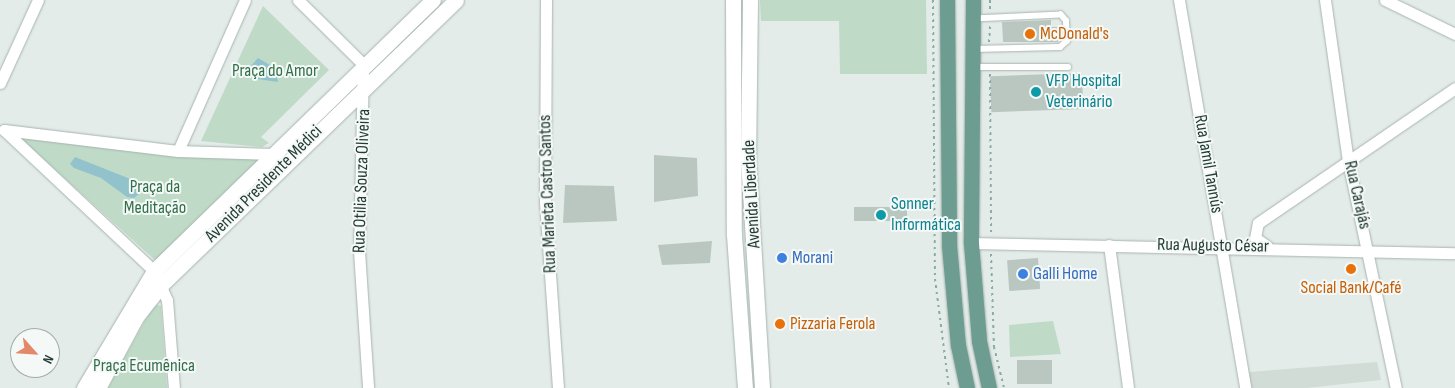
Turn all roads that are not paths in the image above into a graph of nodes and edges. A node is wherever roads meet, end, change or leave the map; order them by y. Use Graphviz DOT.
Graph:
graph roads {
  1 [pos="38,0"];
  2 [pos="245,0"];
  3 [pos="298,0"];
  4 [pos="433,0"];
  5 [pos="456,0"];
  6 [pos="546,0"];
  7 [pos="733,0"];
  8 [pos="750,0"];
  9 [pos="947,0"];
  10 [pos="973,0"];
  11 [pos="1179,0"];
  12 [pos="1326,0"];
  13 [pos="1385,0"];
  14 [pos="974,19"];
  15 [pos="1455,34"];
  16 [pos="973,49"];
  17 [pos="362,64"];
  18 [pos="973,67"];
  19 [pos="1068,67"];
  20 [pos="0,83"];
  21 [pos="365,83"];
  22 [pos="1455,88"];
  23 [pos="2,130"];
  24 [pos="178,151"];
  25 [pos="273,154"];
  26 [pos="1348,161"];
  27 [pos="971,243"];
  28 [pos="1109,245"];
  29 [pos="1222,246"];
  30 [pos="1269,246"];
  31 [pos="1369,248"];
  32 [pos="1455,253"];
  33 [pos="154,271"];
  34 [pos="755,272"];
  35 [pos="737,273"];
  36 [pos="161,285"];
  37 [pos="84,388"];
  38 [pos="98,388"];
  39 [pos="174,388"];
  40 [pos="368,388"];
  41 [pos="558,388"];
  42 [pos="745,388"];
  43 [pos="762,388"];
  44 [pos="967,388"];
  45 [pos="989,388"];
  46 [pos="1128,388"];
  47 [pos="1245,388"];
  48 [pos="1396,388"];
  1 -- 20 [label="street"];
  2 -- 24 [label="street"];
  3 -- 17 [label="street"];
  4 -- 17 [label="main road, Avenida Presidente Médici"];
  5 -- 21 [label="main road, Avenida Presidente Médici"];
  6 -- 41 [label="street, Rua Marieta Castro Santos"];
  7 -- 35 [label="main road, Avenida Liberdade"];
  8 -- 34 [label="main road, Avenida Liberdade"];
  9 -- 44 [label="main road"];
  10 -- 14 [label="main road"];
  11 -- 29 [label="street, Rua Jamil Tannús"];
  12 -- 26 [label="street, Rua Carajás"];
  13 -- 15 [label="street"];
  14 -- 16 [label="main road"];
  14 -- 16 [label="lane"];
  16 -- 18 [label="main road"];
  17 -- 21 [label="street, Rua Otilia Souza Oliveira"];
  17 -- 25 [label="main road, Avenida Presidente Médici"];
  18 -- 19 [label="lane"];
  18 -- 27 [label="main road"];
  21 -- 36 [label="main road, Avenida Presidente Médici"];
  21 -- 40 [label="street, Rua Otilia Souza Oliveira"];
  22 -- 26 [label="street"];
  23 -- 24 [label="street"];
  23 -- 33 [label="street"];
  24 -- 25 [label="street"];
  25 -- 33 [label="main road, Avenida Presidente Médici"];
  26 -- 30 [label="street"];
  26 -- 31 [label="street, Rua Carajás"];
  27 -- 28 [label="street, Rua Augusto César"];
  27 -- 45 [label="main road"];
  28 -- 29 [label="street, Rua Augusto César"];
  28 -- 46 [label="street"];
  29 -- 30 [label="street, Rua Augusto César"];
  29 -- 47 [label="street, Rua Jamil Tannús"];
  30 -- 31 [label="street, Rua Augusto César"];
  31 -- 32 [label="street, Rua Augusto César"];
  31 -- 48 [label="street, Rua Carajás"];
  33 -- 36 [label="street"];
  33 -- 37 [label="main road, Avenida Presidente Médici"];
  34 -- 35 [label="main road"];
  34 -- 43 [label="main road, Avenida Liberdade"];
  35 -- 42 [label="main road, Avenida Liberdade"];
  36 -- 38 [label="main road, Avenida Presidente Médici"];
  36 -- 39 [label="street"];
}
